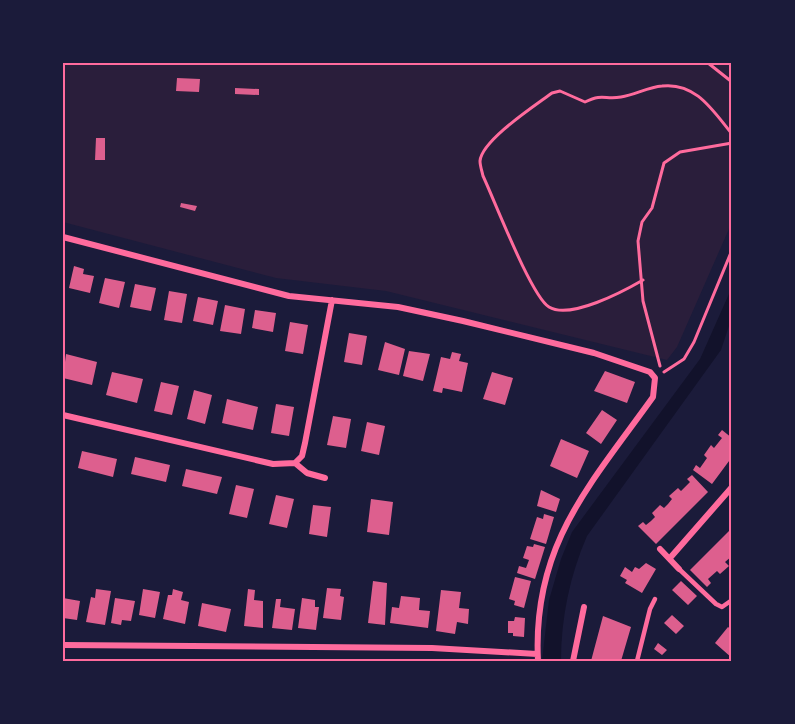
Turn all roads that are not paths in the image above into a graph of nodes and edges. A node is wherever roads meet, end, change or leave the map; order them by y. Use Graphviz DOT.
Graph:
graph roads {
  1 [pos="63,237"];
  2 [pos="332,300"];
  3 [pos="63,416"];
  4 [pos="295,463"];
  5 [pos="325,478"];
  6 [pos="732,487"];
  7 [pos="660,549"];
  8 [pos="670,558"];
  9 [pos="679,569"];
  10 [pos="655,599"];
  11 [pos="732,600"];
  12 [pos="584,607"];
  13 [pos="63,645"];
  14 [pos="537,658"];
  15 [pos="573,661"];
  16 [pos="637,661"];
  1 -- 2 [label="street"];
  2 -- 4 [label="street"];
  2 -- 14 [label="street"];
  3 -- 4 [label="street"];
  4 -- 5 [label="street"];
  6 -- 8 [label="street"];
  7 -- 8 [label="street"];
  8 -- 9 [label="street"];
  9 -- 11 [label="lane"];
  10 -- 16 [label="lane"];
  12 -- 15 [label="street"];
  13 -- 14 [label="street"];
}
